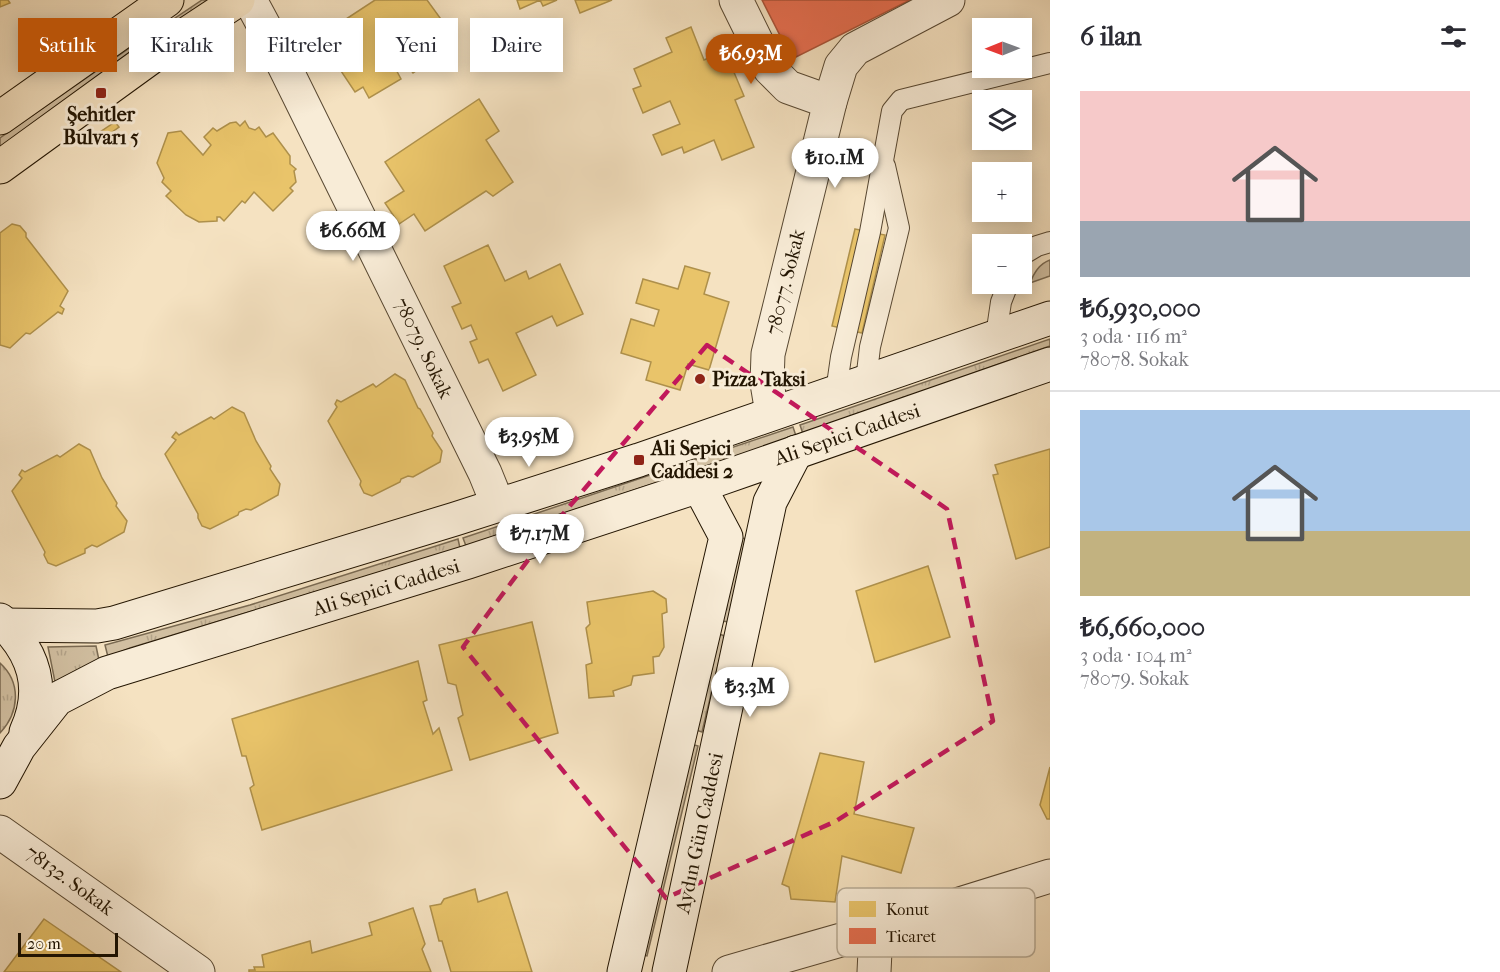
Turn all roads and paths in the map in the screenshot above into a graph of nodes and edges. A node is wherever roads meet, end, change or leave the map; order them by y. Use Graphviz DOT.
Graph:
graph roads {
  1 [pos="167,0"];
  2 [pos="238,0"];
  3 [pos="250,0"];
  4 [pos="736,0"];
  5 [pos="948,0"];
  6 [pos="1050,63"];
  7 [pos="830,102"];
  8 [pos="0,118"];
  9 [pos="883,158"];
  10 [pos="0,167"];
  11 [pos="1050,243"];
  12 [pos="1032,249"];
  13 [pos="1004,294"];
  14 [pos="1050,318"];
  15 [pos="996,336"];
  16 [pos="1050,364"];
  17 [pos="851,386"];
  18 [pos="772,413"];
  19 [pos="796,452"];
  20 [pos="699,486"];
  21 [pos="498,505"];
  22 [pos="2,623"];
  23 [pos="10,755"];
  24 [pos="0,782"];
  25 [pos="0,832"];
  26 [pos="1050,876"];
  27 [pos="1011,888"];
  28 [pos="837,941"];
  29 [pos="875,957"];
  30 [pos="198,972"];
  31 [pos="624,972"];
  32 [pos="669,972"];
  33 [pos="729,972"];
  34 [pos="874,972"];
  1 -- 8 [label="main road"];
  2 -- 10 [label="main road"];
  3 -- 21 [label="main road, 78079. Sokak"];
  4 -- 7 [label="main road"];
  5 -- 7 [label="main road, 78077. Sokak"];
  6 -- 9 [label="lane"];
  7 -- 18 [label="main road, 78077. Sokak"];
  9 -- 17 [label="lane"];
  9 -- 17 [label="lane"];
  11 -- 12 [label="lane"];
  13 -- 15 [label="lane"];
  14 -- 15 [label="main road"];
  15 -- 17 [label="main road"];
  16 -- 19 [label="main road, Ali Sepici Caddesi"];
  17 -- 18 [label="main road"];
  18 -- 21 [label="main road"];
  19 -- 20 [label="main road, Ali Sepici Caddesi"];
  19 -- 32 [label="main road, Aydın Gün Caddesi"];
  20 -- 23 [label="main road, Ali Sepici Caddesi"];
  20 -- 31 [label="main road, Aydın Gün Caddesi"];
  21 -- 22 [label="main road"];
  22 -- 23 [label="main road"];
  23 -- 24 [label="main road, Ali Sepici Caddesi"];
  25 -- 30 [label="main road, 78132. Sokak"];
  26 -- 27 [label="main road"];
  28 -- 33 [label="main road"];
  29 -- 34 [label="main road"];
}
